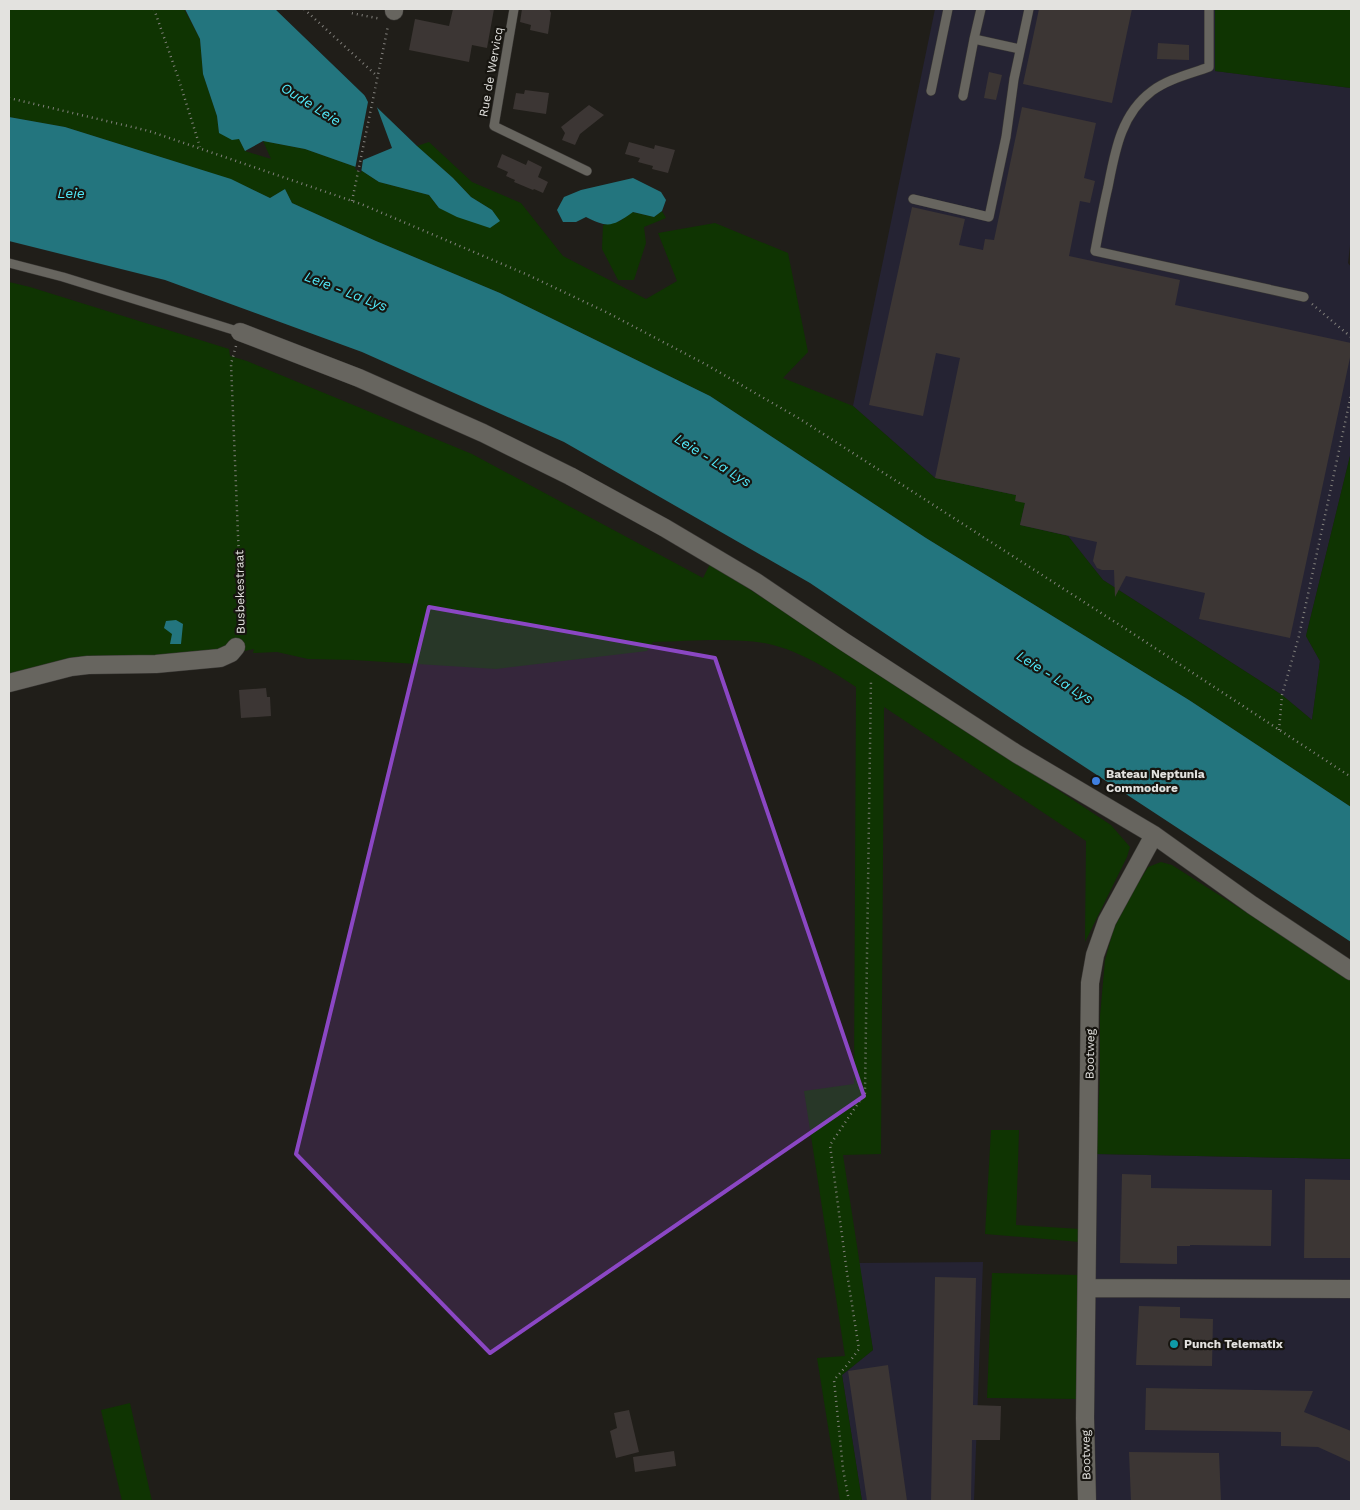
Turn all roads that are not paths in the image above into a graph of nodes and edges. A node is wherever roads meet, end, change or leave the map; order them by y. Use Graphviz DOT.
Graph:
graph roads {
  1 [pos="514,9"];
  2 [pos="948,9"];
  3 [pos="981,9"];
  4 [pos="1029,9"];
  5 [pos="1209,9"];
  6 [pos="974,39"];
  7 [pos="1020,49"];
  8 [pos="931,91"];
  9 [pos="963,96"];
  10 [pos="587,171"];
  11 [pos="913,199"];
  12 [pos="9,263"];
  13 [pos="1304,297"];
  14 [pos="240,332"];
  15 [pos="236,647"];
  16 [pos="9,683"];
  17 [pos="1154,835"];
  18 [pos="1351,971"];
  19 [pos="1088,1288"];
  20 [pos="1351,1290"];
  21 [pos="1087,1501"];
  1 -- 10 [label="lane, Rue de Wervicq"];
  2 -- 8 [label="lane"];
  3 -- 6 [label="lane"];
  4 -- 7 [label="lane"];
  5 -- 13 [label="lane"];
  6 -- 7 [label="lane"];
  6 -- 9 [label="lane"];
  7 -- 11 [label="lane"];
  12 -- 14 [label="lane"];
  14 -- 17 [label="street"];
  15 -- 16 [label="street, Busbekestraat"];
  17 -- 18 [label="street"];
  17 -- 19 [label="street, Bootweg"];
  19 -- 20 [label="street"];
  19 -- 21 [label="street, Bootweg"];
}
